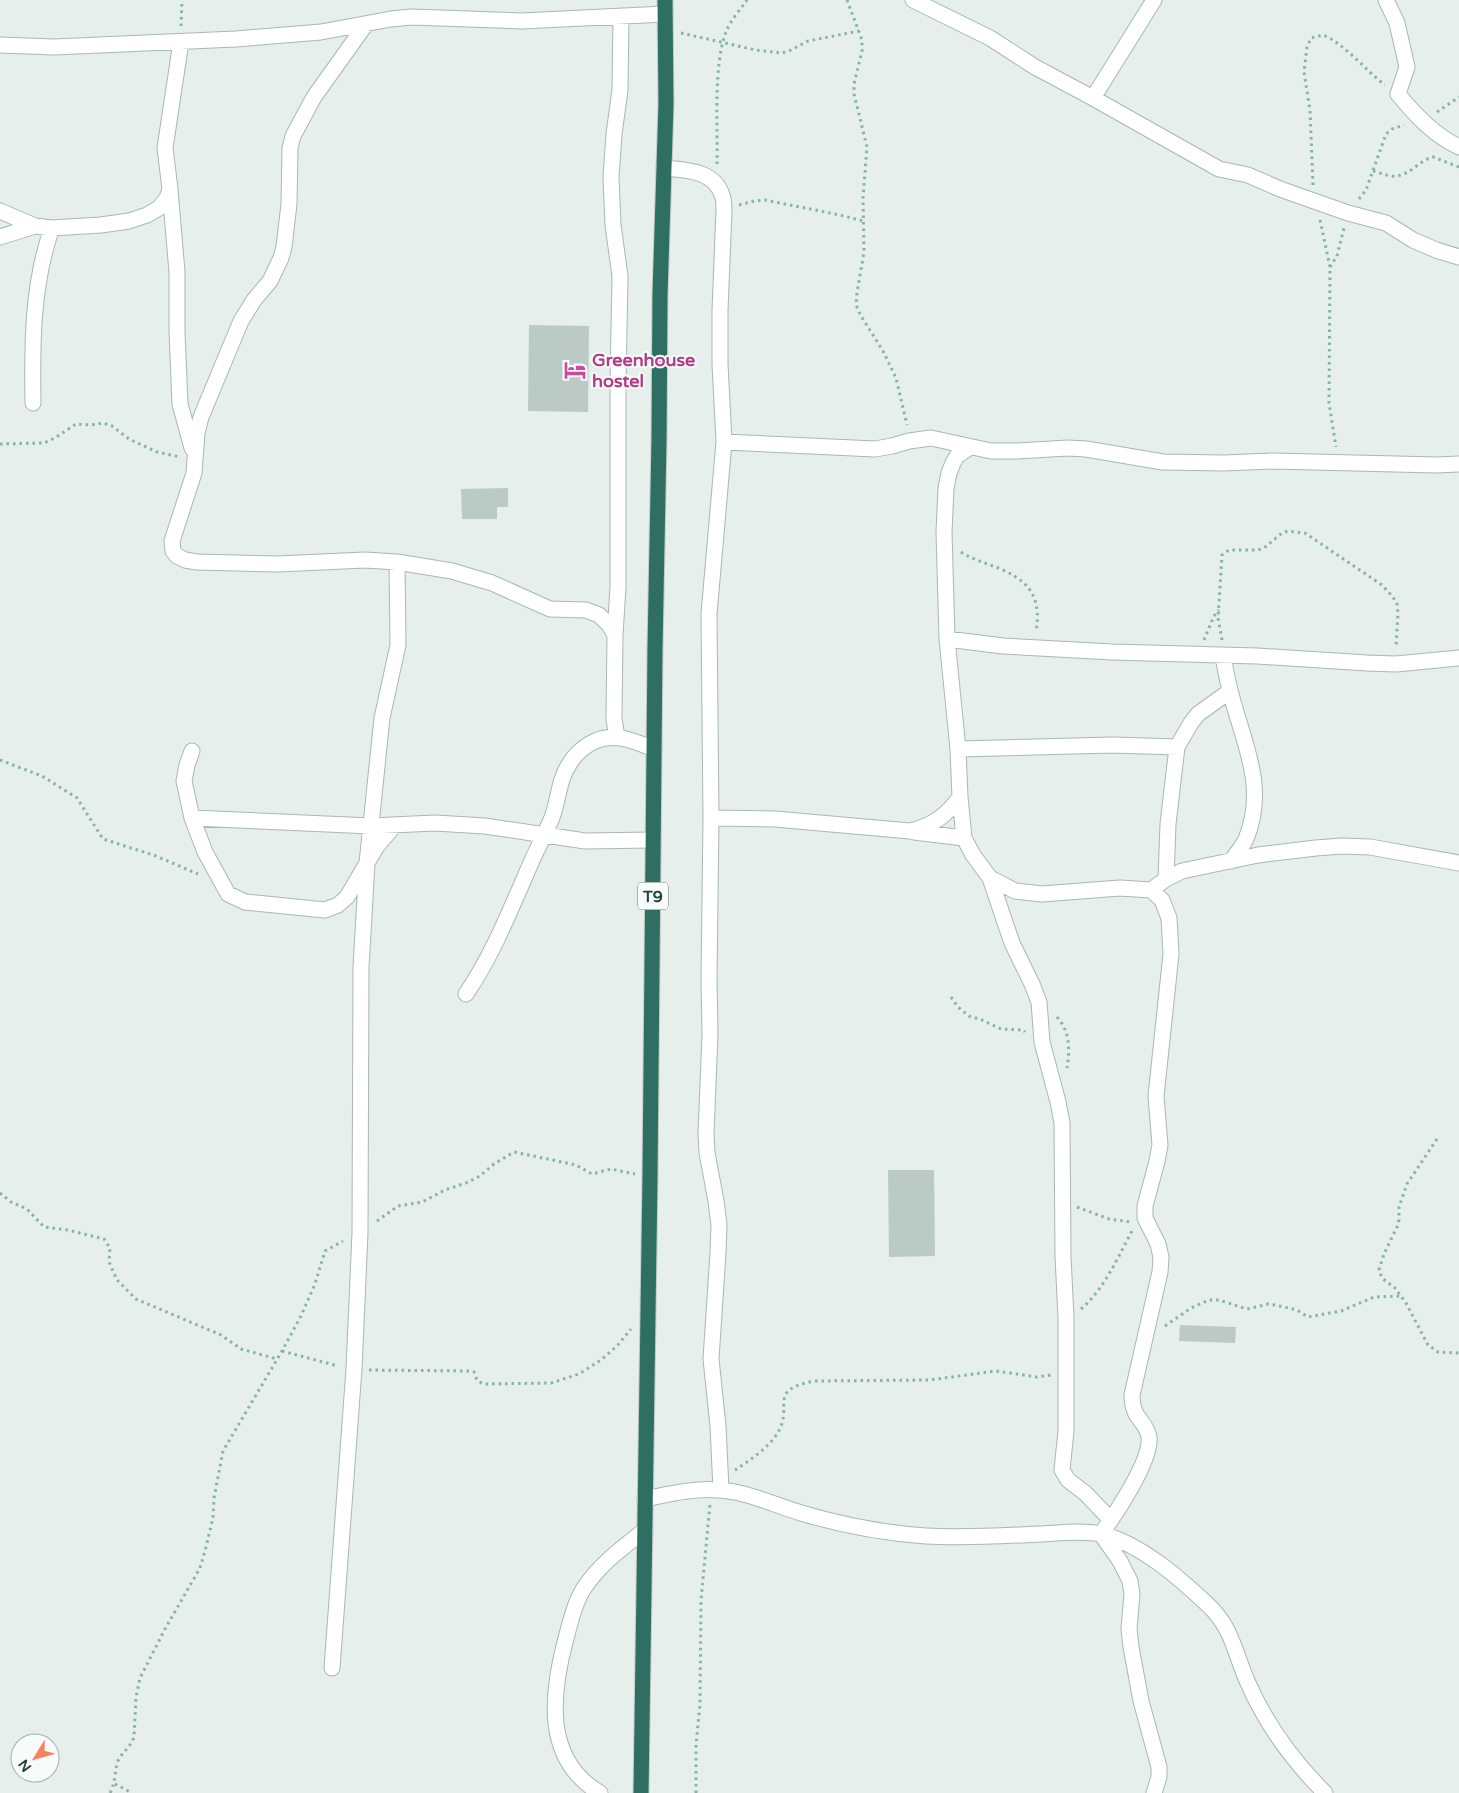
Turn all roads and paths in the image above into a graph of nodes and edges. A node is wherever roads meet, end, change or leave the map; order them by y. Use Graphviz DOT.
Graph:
graph roads {
  1 [pos="182,0"];
  2 [pos="747,0"];
  3 [pos="847,0"];
  4 [pos="913,0"];
  5 [pos="1154,0"];
  6 [pos="1386,0"];
  7 [pos="665,15"];
  8 [pos="621,16"];
  9 [pos="366,24"];
  10 [pos="860,31"];
  11 [pos="181,42"];
  12 [pos="722,42"];
  13 [pos="0,44"];
  14 [pos="1398,94"];
  15 [pos="1459,97"];
  16 [pos="1093,98"];
  17 [pos="1423,122"];
  18 [pos="1459,147"];
  19 [pos="1459,167"];
  20 [pos="664,168"];
  21 [pos="1373,171"];
  22 [pos="716,184"];
  23 [pos="170,189"];
  24 [pos="1313,200"];
  25 [pos="0,210"];
  26 [pos="724,210"];
  27 [pos="1348,212"];
  28 [pos="863,221"];
  29 [pos="35,226"];
  30 [pos="52,228"];
  31 [pos="0,236"];
  32 [pos="1459,257"];
  33 [pos="1330,267"];
  34 [pos="33,403"];
  35 [pos="909,440"];
  36 [pos="724,442"];
  37 [pos="0,444"];
  38 [pos="970,447"];
  39 [pos="195,460"];
  40 [pos="1339,462"];
  41 [pos="1459,464"];
  42 [pos="944,532"];
  43 [pos="397,562"];
  44 [pos="1219,610"];
  45 [pos="615,635"];
  46 [pos="947,639"];
  47 [pos="1034,647"];
  48 [pos="1198,654"];
  49 [pos="1223,656"];
  50 [pos="1459,658"];
  51 [pos="1396,664"];
  52 [pos="1230,690"];
  53 [pos="617,738"];
  54 [pos="1177,747"];
  55 [pos="654,749"];
  56 [pos="958,749"];
  57 [pos="192,751"];
  58 [pos="0,760"];
  59 [pos="960,797"];
  60 [pos="192,818"];
  61 [pos="711,818"];
  62 [pos="394,825"];
  63 [pos="372,826"];
  64 [pos="910,831"];
  65 [pos="544,835"];
  66 [pos="964,838"];
  67 [pos="653,840"];
  68 [pos="1231,861"];
  69 [pos="368,863"];
  70 [pos="1459,863"];
  71 [pos="203,875"];
  72 [pos="990,878"];
  73 [pos="1166,879"];
  74 [pos="1151,890"];
  75 [pos="466,994"];
  76 [pos="951,997"];
  77 [pos="1042,1042"];
  78 [pos="1437,1138"];
  79 [pos="650,1176"];
  80 [pos="0,1193"];
  81 [pos="1063,1200"];
  82 [pos="360,1233"];
  83 [pos="1401,1296"];
  84 [pos="648,1307"];
  85 [pos="1066,1318"];
  86 [pos="1144,1342"];
  87 [pos="282,1351"];
  88 [pos="1459,1354"];
  89 [pos="277,1359"];
  90 [pos="354,1369"];
  91 [pos="1066,1373"];
  92 [pos="720,1484"];
  93 [pos="645,1499"];
  94 [pos="1111,1520"];
  95 [pos="645,1530"];
  96 [pos="1101,1534"];
  97 [pos="332,1668"];
  98 [pos="114,1784"];
  99 [pos="110,1793"];
  100 [pos="132,1793"];
  101 [pos="600,1793"];
  102 [pos="641,1793"];
  103 [pos="696,1793"];
  104 [pos="1154,1793"];
  105 [pos="1325,1793"];
  1 -- 11 [label="path"];
  2 -- 12 [label="path"];
  3 -- 10 [label="path"];
  4 -- 16 [label="street"];
  5 -- 16 [label="street"];
  6 -- 14 [label="street"];
  7 -- 8 [label="street"];
  7 -- 12 [label="path"];
  7 -- 20 [label="highway, T9"];
  8 -- 9 [label="street"];
  8 -- 45 [label="street"];
  9 -- 11 [label="street"];
  9 -- 39 [label="street"];
  10 -- 12 [label="path"];
  10 -- 28 [label="path"];
  11 -- 13 [label="street"];
  11 -- 23 [label="street"];
  12 -- 22 [label="path"];
  14 -- 17 [label="street"];
  14 -- 24 [label="path"];
  15 -- 17 [label="path"];
  16 -- 24 [label="street"];
  17 -- 18 [label="street"];
  17 -- 21 [label="path"];
  19 -- 21 [label="path"];
  20 -- 22 [label="street"];
  20 -- 55 [label="highway, T9"];
  21 -- 27 [label="path"];
  22 -- 26 [label="street"];
  23 -- 30 [label="street"];
  23 -- 39 [label="street"];
  24 -- 27 [label="street"];
  24 -- 33 [label="path"];
  25 -- 29 [label="street"];
  26 -- 28 [label="path"];
  26 -- 36 [label="street"];
  27 -- 32 [label="street"];
  27 -- 33 [label="path"];
  28 -- 35 [label="path"];
  29 -- 30 [label="street"];
  29 -- 31 [label="street"];
  30 -- 34 [label="street"];
  33 -- 40 [label="path"];
  35 -- 36 [label="street"];
  35 -- 38 [label="street"];
  36 -- 61 [label="street"];
  37 -- 39 [label="path"];
  38 -- 40 [label="street"];
  38 -- 42 [label="street"];
  39 -- 43 [label="street"];
  40 -- 41 [label="street"];
  42 -- 46 [label="street"];
  42 -- 47 [label="path"];
  43 -- 45 [label="street"];
  43 -- 63 [label="street"];
  44 -- 48 [label="path"];
  44 -- 49 [label="path"];
  44 -- 51 [label="path"];
  45 -- 53 [label="street"];
  46 -- 47 [label="street"];
  46 -- 56 [label="street"];
  47 -- 48 [label="street"];
  48 -- 49 [label="street"];
  49 -- 51 [label="street"];
  49 -- 52 [label="street"];
  50 -- 51 [label="street"];
  52 -- 54 [label="street"];
  52 -- 68 [label="street"];
  53 -- 55 [label="street"];
  53 -- 65 [label="street"];
  54 -- 56 [label="street"];
  54 -- 73 [label="street"];
  55 -- 67 [label="highway, T9"];
  56 -- 59 [label="street"];
  57 -- 60 [label="street"];
  58 -- 71 [label="path"];
  59 -- 64 [label="street"];
  59 -- 66 [label="street"];
  60 -- 63 [label="street"];
  60 -- 69 [label="street"];
  61 -- 64 [label="street"];
  61 -- 92 [label="street"];
  62 -- 63 [label="street"];
  62 -- 65 [label="street"];
  62 -- 69 [label="street"];
  63 -- 69 [label="street"];
  64 -- 66 [label="street"];
  65 -- 67 [label="street"];
  65 -- 75 [label="street"];
  66 -- 72 [label="street"];
  67 -- 79 [label="highway, T9"];
  68 -- 70 [label="street"];
  68 -- 73 [label="street"];
  69 -- 82 [label="street"];
  72 -- 74 [label="street"];
  72 -- 77 [label="street"];
  73 -- 74 [label="street"];
  74 -- 86 [label="street"];
  76 -- 77 [label="path"];
  77 -- 81 [label="street"];
  78 -- 83 [label="path"];
  79 -- 82 [label="path"];
  79 -- 84 [label="highway, T9"];
  80 -- 89 [label="path"];
  81 -- 85 [label="street"];
  81 -- 85 [label="path"];
  82 -- 87 [label="path"];
  82 -- 90 [label="street"];
  83 -- 86 [label="path"];
  83 -- 88 [label="path"];
  84 -- 90 [label="path"];
  84 -- 93 [label="highway, T9"];
  85 -- 91 [label="street"];
  86 -- 94 [label="street"];
  87 -- 89 [label="path"];
  87 -- 90 [label="path"];
  89 -- 98 [label="path"];
  90 -- 97 [label="street"];
  91 -- 92 [label="path"];
  91 -- 94 [label="street"];
  92 -- 93 [label="street"];
  92 -- 96 [label="street"];
  92 -- 103 [label="path"];
  93 -- 95 [label="highway, T9"];
  94 -- 96 [label="street"];
  95 -- 101 [label="street"];
  95 -- 102 [label="highway, T9"];
  96 -- 104 [label="street"];
  96 -- 105 [label="street"];
  98 -- 99 [label="path"];
  98 -- 100 [label="path"];
}
